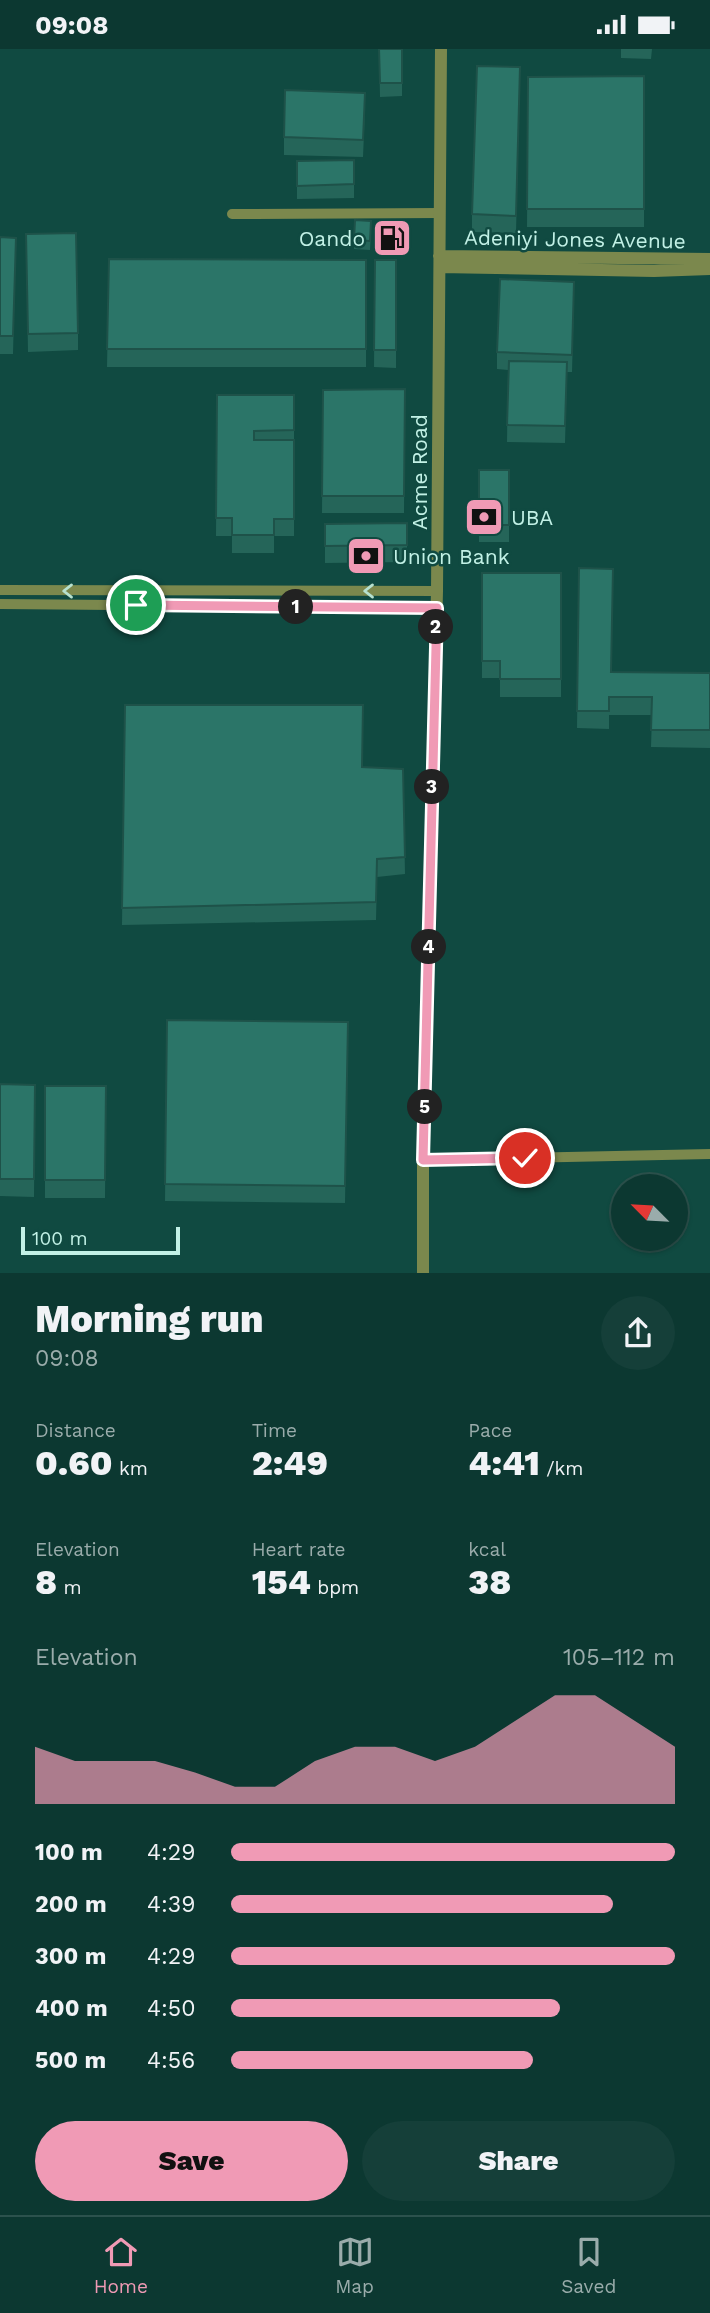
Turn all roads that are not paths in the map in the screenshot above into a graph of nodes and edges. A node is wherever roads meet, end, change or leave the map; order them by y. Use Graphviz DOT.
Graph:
graph roads {
  1 [pos="441,49"];
  2 [pos="440,213"];
  3 [pos="232,214"];
  4 [pos="710,259"];
  5 [pos="440,262"];
  6 [pos="710,269"];
  7 [pos="0,590"];
  8 [pos="297,591"];
  9 [pos="437,591"];
  10 [pos="0,604"];
  11 [pos="298,607"];
  12 [pos="437,608"];
  13 [pos="710,1154"];
  14 [pos="423,1160"];
  15 [pos="423,1273"];
  1 -- 2 [label="street, Acme Road"];
  2 -- 3 [label="street"];
  2 -- 5 [label="street, Acme Road"];
  4 -- 5 [label="street, Adeniyi Jones Avenue"];
  5 -- 6 [label="street, Adeniyi Jones Avenue"];
  5 -- 9 [label="street, Acme Road"];
  8 -- 7 [label="street, one-way"];
  9 -- 8 [label="street, one-way"];
  8 -- 11 [label="street"];
  9 -- 12 [label="street, Acme Road"];
  10 -- 11 [label="street"];
  11 -- 12 [label="street"];
  12 -- 14 [label="street, Acme Road"];
  13 -- 14 [label="street"];
  14 -- 15 [label="street, Acme Road"];
}
